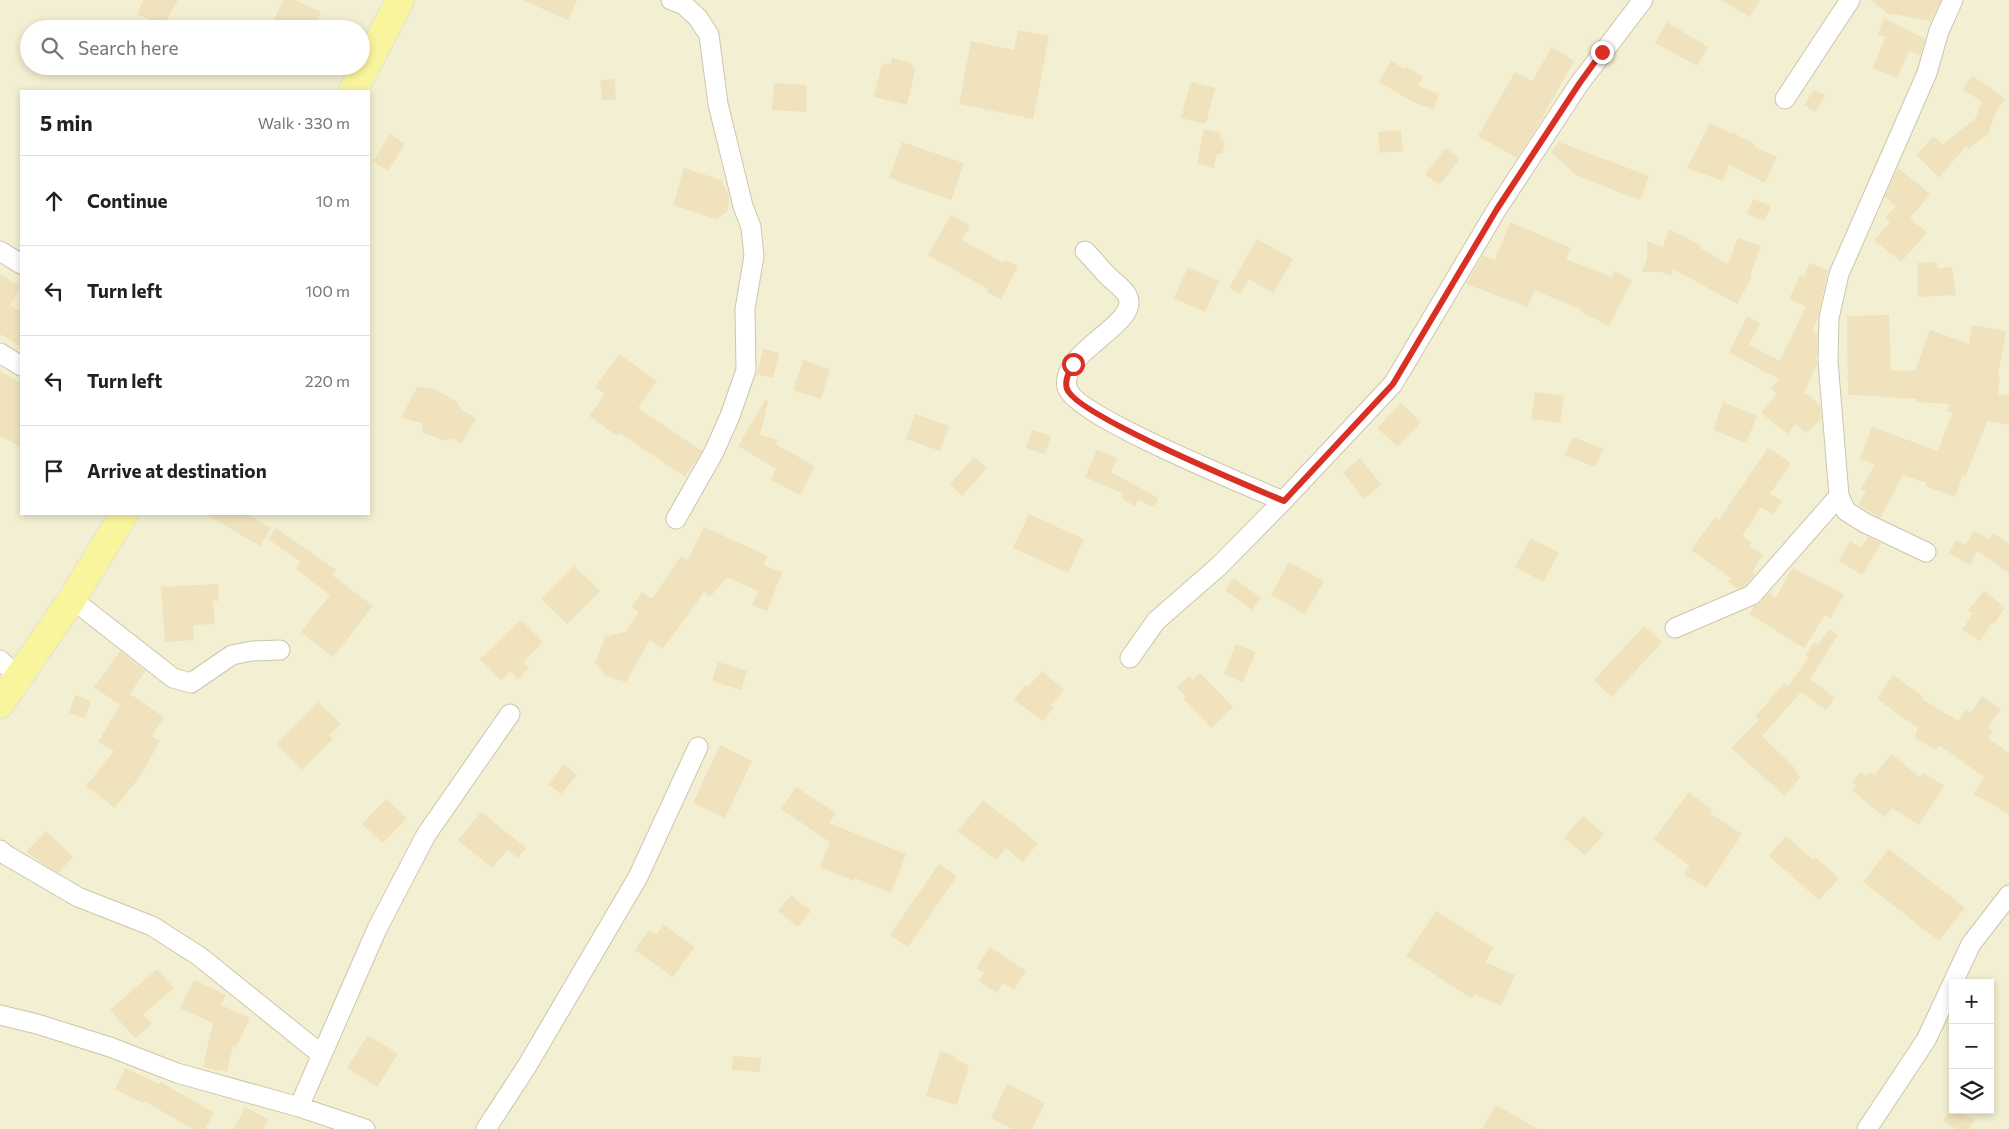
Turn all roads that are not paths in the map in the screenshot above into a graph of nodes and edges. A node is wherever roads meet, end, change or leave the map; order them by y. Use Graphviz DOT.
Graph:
graph roads {
  1 [pos="400,0"];
  2 [pos="671,0"];
  3 [pos="1643,0"];
  4 [pos="1850,0"];
  5 [pos="1953,0"];
  6 [pos="370,58"];
  7 [pos="361,75"];
  8 [pos="354,90"];
  9 [pos="1785,99"];
  10 [pos="0,251"];
  11 [pos="1085,251"];
  12 [pos="20,263"];
  13 [pos="0,353"];
  14 [pos="20,365"];
  15 [pos="1839,496"];
  16 [pos="1284,501"];
  17 [pos="123,515"];
  18 [pos="676,519"];
  19 [pos="1926,552"];
  20 [pos="72,599"];
  21 [pos="1675,628"];
  22 [pos="280,650"];
  23 [pos="1130,658"];
  24 [pos="10,669"];
  25 [pos="0,704"];
  26 [pos="510,714"];
  27 [pos="698,747"];
  28 [pos="0,850"];
  29 [pos="2009,895"];
  30 [pos="0,1015"];
  31 [pos="322,1055"];
  32 [pos="299,1107"];
  33 [pos="365,1129"];
  34 [pos="486,1129"];
  35 [pos="1867,1129"];
  1 -- 6 [label="main road"];
  2 -- 18 [label="street"];
  3 -- 16 [label="street"];
  4 -- 9 [label="street"];
  5 -- 15 [label="street"];
  7 -- 8 [label="main road"];
  10 -- 12 [label="street"];
  11 -- 16 [label="street"];
  13 -- 14 [label="street"];
  15 -- 19 [label="street"];
  15 -- 21 [label="street"];
  16 -- 23 [label="street"];
  17 -- 20 [label="main road"];
  20 -- 22 [label="street"];
  20 -- 24 [label="main road"];
  24 -- 25 [label="main road"];
  26 -- 31 [label="street"];
  27 -- 34 [label="street"];
  28 -- 31 [label="street"];
  29 -- 35 [label="street"];
  30 -- 32 [label="street"];
  31 -- 32 [label="street"];
  32 -- 33 [label="street"];
}
